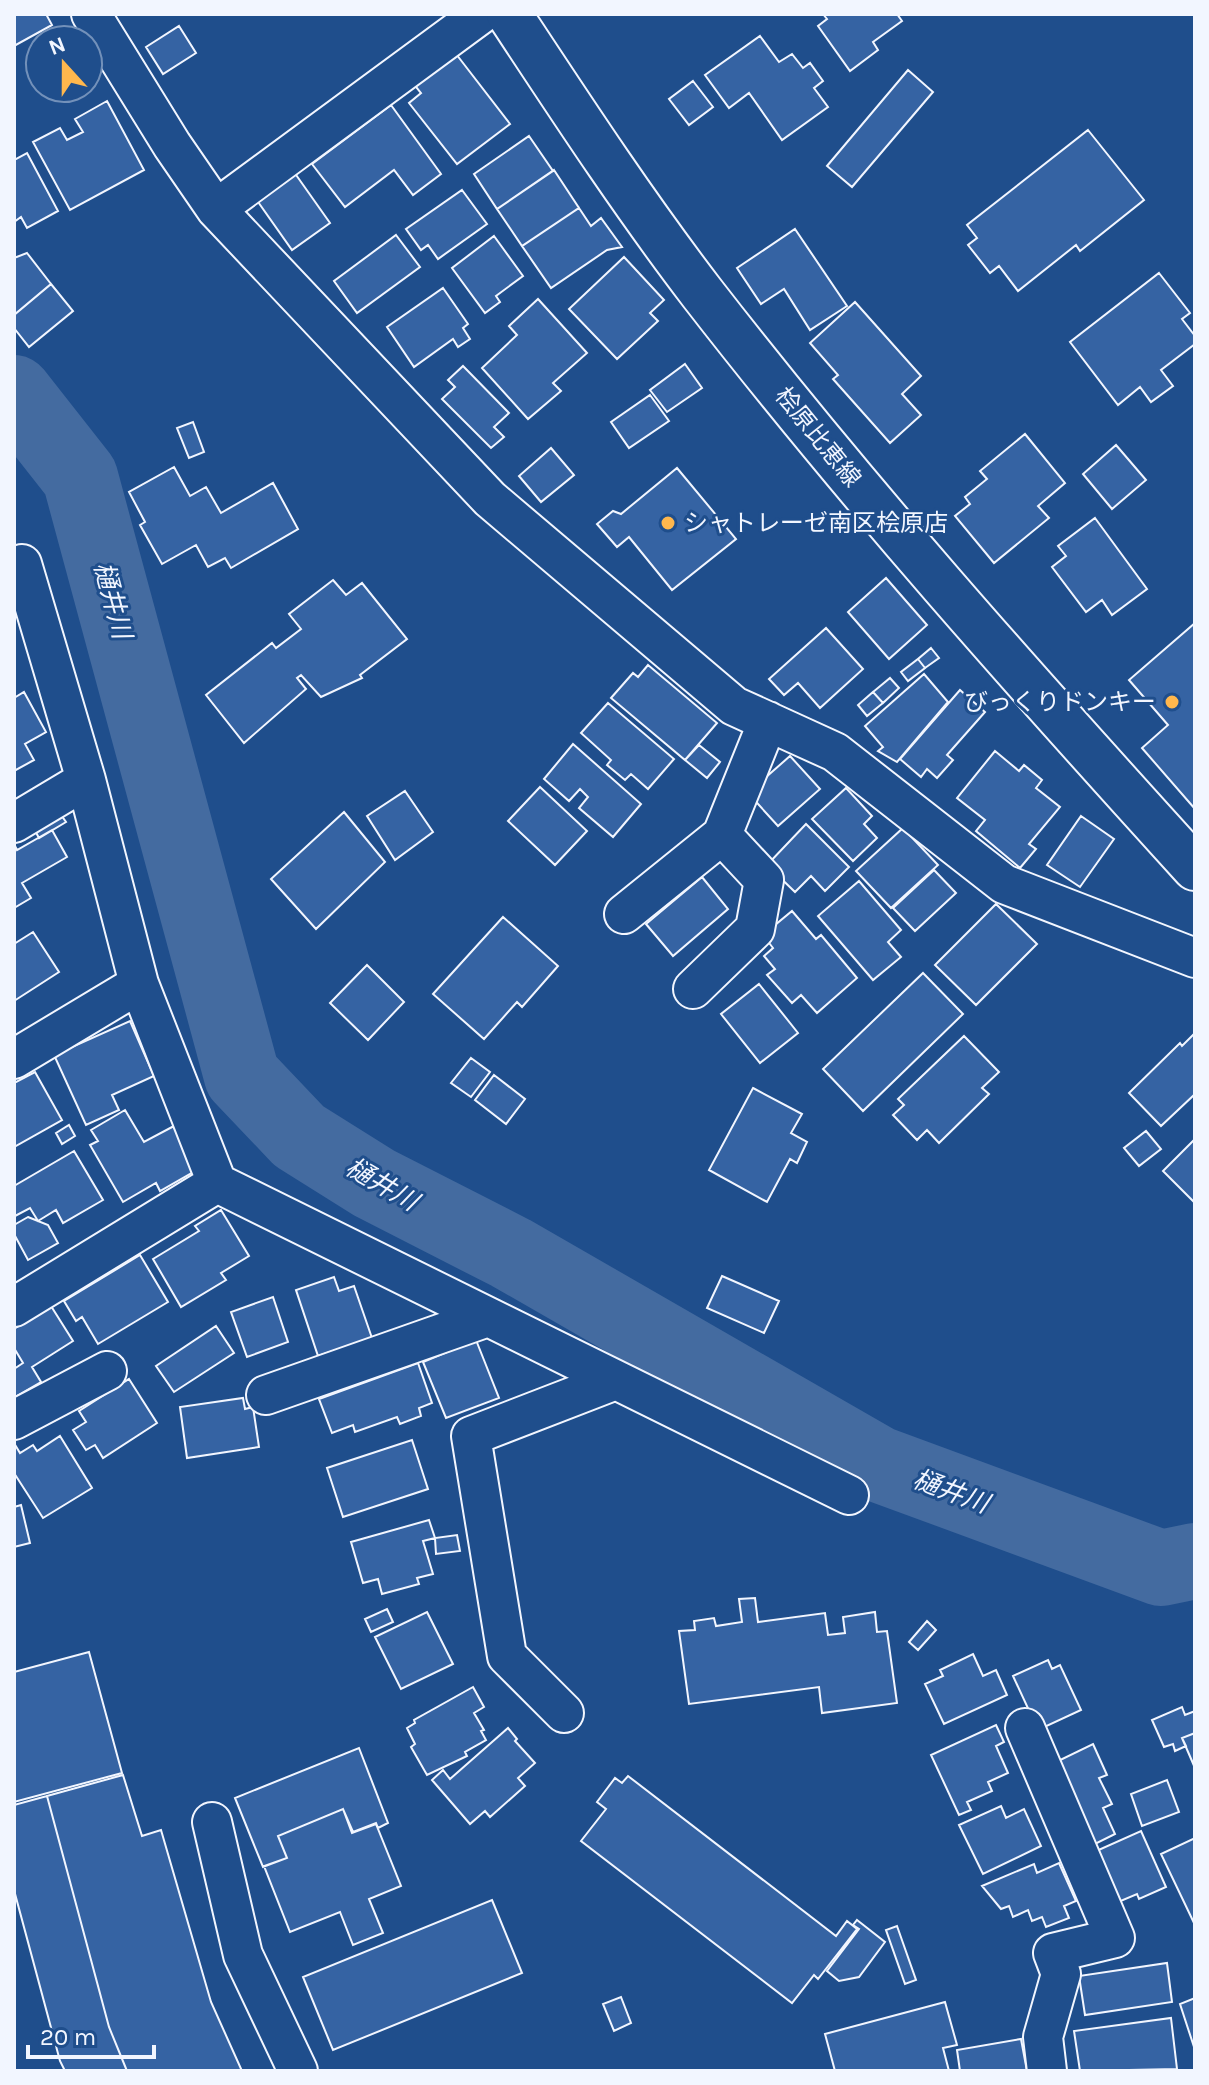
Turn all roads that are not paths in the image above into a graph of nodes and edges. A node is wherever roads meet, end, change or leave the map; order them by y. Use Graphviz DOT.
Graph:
graph roads {
  1 [pos="91,14"];
  2 [pos="481,14"];
  3 [pos="509,14"];
  4 [pos="216,209"];
  5 [pos="17,562"];
  6 [pos="768,721"];
  7 [pos="86,780"];
  8 [pos="14,823"];
  9 [pos="722,835"];
  10 [pos="1195,868"];
  11 [pos="624,914"];
  12 [pos="1195,958"];
  13 [pos="139,984"];
  14 [pos="693,989"];
  15 [pos="14,1059"];
  16 [pos="217,1183"];
  17 [pos="14,1307"];
  18 [pos="488,1317"];
  19 [pos="107,1371"];
  20 [pos="616,1380"];
  21 [pos="266,1395"];
  22 [pos="14,1420"];
  23 [pos="849,1495"];
  24 [pos="564,1713"];
  25 [pos="1025,1728"];
  26 [pos="212,1822"];
  27 [pos="298,2071"];
  28 [pos="1047,2071"];
  1 -- 4 [label="street"];
  2 -- 4 [label="street"];
  3 -- 10 [label="main road, 桧原比恵線"];
  4 -- 6 [label="street"];
  5 -- 7 [label="street"];
  6 -- 9 [label="street"];
  6 -- 12 [label="street"];
  7 -- 8 [label="street"];
  7 -- 13 [label="street"];
  9 -- 11 [label="street"];
  9 -- 14 [label="street"];
  13 -- 15 [label="street"];
  13 -- 16 [label="street"];
  16 -- 17 [label="street"];
  16 -- 18 [label="street"];
  18 -- 20 [label="street"];
  18 -- 21 [label="street"];
  19 -- 22 [label="street"];
  20 -- 23 [label="street"];
  20 -- 24 [label="street"];
  25 -- 28 [label="street"];
  26 -- 27 [label="street"];
}
